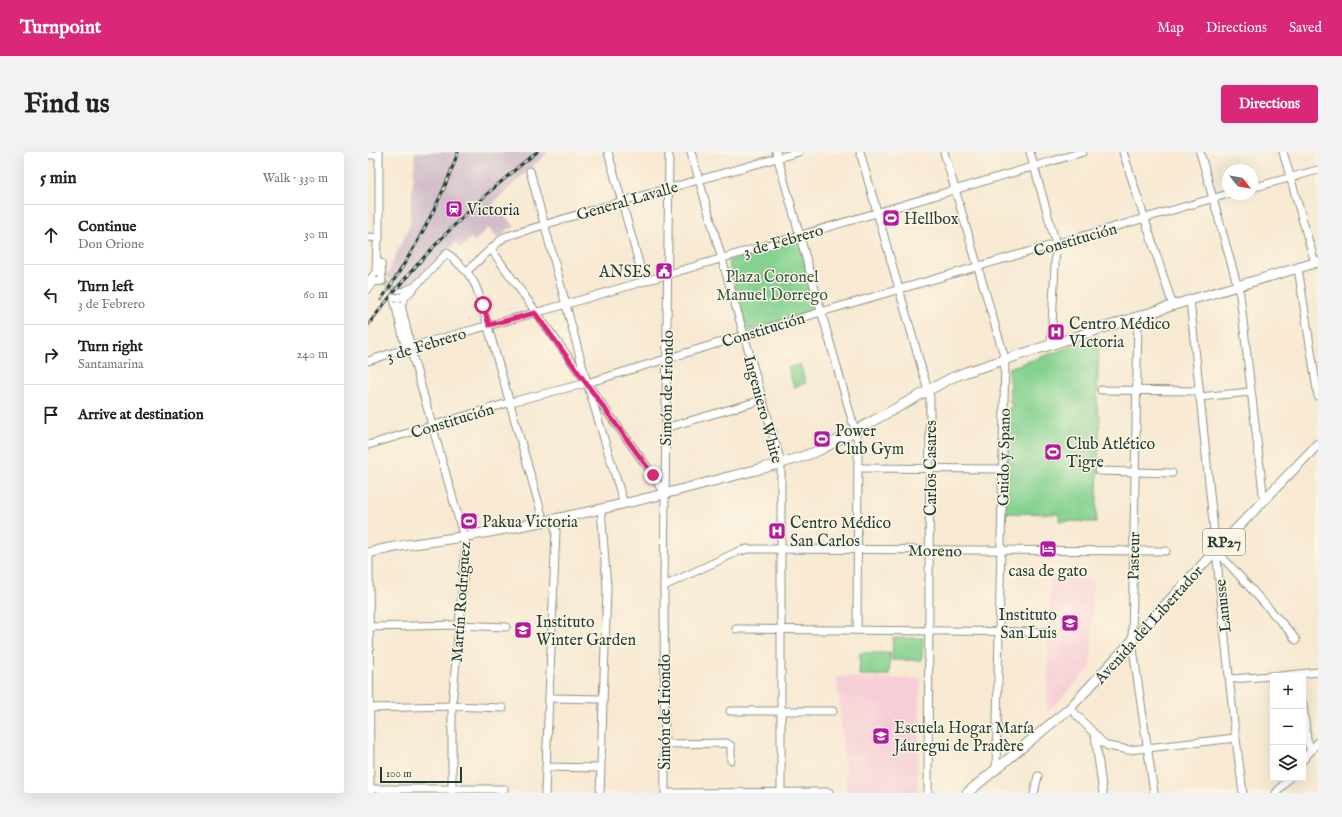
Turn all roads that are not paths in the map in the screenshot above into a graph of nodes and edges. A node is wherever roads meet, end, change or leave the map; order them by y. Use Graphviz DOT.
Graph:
graph roads {
  1 [pos="608,152"];
  2 [pos="669,152"];
  3 [pos="691,152"];
  4 [pos="799,152"];
  5 [pos="860,152"];
  6 [pos="944,152"];
  7 [pos="1030,152"];
  8 [pos="1084,152"];
  9 [pos="1123,152"];
  10 [pos="1200,152"];
  11 [pos="1283,152"];
  12 [pos="379,154"];
  13 [pos="368,155"];
  14 [pos="776,155"];
  15 [pos="1035,166"];
  16 [pos="1318,170"];
  17 [pos="530,171"];
  18 [pos="1290,177"];
  19 [pos="700,180"];
  20 [pos="1258,186"];
  21 [pos="669,188"];
  22 [pos="955,190"];
  23 [pos="1222,196"];
  24 [pos="1213,198"];
  25 [pos="623,201"];
  26 [pos="878,213"];
  27 [pos="1144,219"];
  28 [pos="545,224"];
  29 [pos="800,235"];
  30 [pos="368,237"];
  31 [pos="379,238"];
  32 [pos="1056,244"];
  33 [pos="491,249"];
  34 [pos="447,253"];
  35 [pos="722,258"];
  36 [pos="1316,263"];
  37 [pos="977,267"];
  38 [pos="1298,268"];
  39 [pos="467,271"];
  40 [pos="668,274"];
  41 [pos="644,281"];
  42 [pos="368,282"];
  43 [pos="1238,286"];
  44 [pos="368,289"];
  45 [pos="900,289"];
  46 [pos="404,297"];
  47 [pos="1190,300"];
  48 [pos="567,304"];
  49 [pos="1173,306"];
  50 [pos="821,312"];
  51 [pos="535,313"];
  52 [pos="1138,317"];
  53 [pos="489,325"];
  54 [pos="744,335"];
  55 [pos="1051,345"];
  56 [pos="410,347"];
  57 [pos="1005,359"];
  58 [pos="666,360"];
  59 [pos="368,361"];
  60 [pos="587,383"];
  61 [pos="929,390"];
  62 [pos="1101,390"];
  63 [pos="1136,392"];
  64 [pos="1250,392"];
  65 [pos="1199,394"];
  66 [pos="1318,396"];
  67 [pos="762,400"];
  68 [pos="511,402"];
  69 [pos="433,426"];
  70 [pos="665,428"];
  71 [pos="856,432"];
  72 [pos="368,445"];
  73 [pos="1318,446"];
  74 [pos="781,463"];
  75 [pos="858,468"];
  76 [pos="930,469"];
  77 [pos="1002,469"];
  78 [pos="1099,471"];
  79 [pos="1135,472"];
  80 [pos="1172,473"];
  81 [pos="664,494"];
  82 [pos="1264,501"];
  83 [pos="624,504"];
  84 [pos="601,509"];
  85 [pos="548,521"];
  86 [pos="465,536"];
  87 [pos="782,548"];
  88 [pos="859,549"];
  89 [pos="930,550"];
  90 [pos="1216,550"];
  91 [pos="1002,551"];
  92 [pos="1166,551"];
  93 [pos="1133,552"];
  94 [pos="369,553"];
  95 [pos="664,586"];
  96 [pos="458,626"];
  97 [pos="369,627"];
  98 [pos="506,627"];
  99 [pos="736,629"];
  100 [pos="782,629"];
  101 [pos="857,630"];
  102 [pos="929,630"];
  103 [pos="1000,631"];
  104 [pos="1046,632"];
  105 [pos="1296,640"];
  106 [pos="1132,642"];
  107 [pos="1318,672"];
  108 [pos="1306,674"];
  109 [pos="1270,676"];
  110 [pos="1230,679"];
  111 [pos="550,698"];
  112 [pos="602,700"];
  113 [pos="452,706"];
  114 [pos="369,708"];
  115 [pos="503,708"];
  116 [pos="1070,708"];
  117 [pos="1303,709"];
  118 [pos="730,711"];
  119 [pos="782,711"];
  120 [pos="833,711"];
  121 [pos="1095,735"];
  122 [pos="1236,738"];
  123 [pos="1318,742"];
  124 [pos="664,744"];
  125 [pos="1148,749"];
  126 [pos="1311,751"];
  127 [pos="1306,757"];
  128 [pos="731,760"];
  129 [pos="546,767"];
  130 [pos="600,768"];
  131 [pos="996,770"];
  132 [pos="1038,776"];
  133 [pos="1286,781"];
  134 [pos="504,789"];
  135 [pos="977,789"];
  136 [pos="370,790"];
  137 [pos="452,791"];
  138 [pos="781,792"];
  139 [pos="829,792"];
  140 [pos="545,793"];
  141 [pos="600,793"];
  142 [pos="665,793"];
  143 [pos="670,793"];
  144 [pos="928,793"];
  145 [pos="967,793"];
  146 [pos="1034,793"];
  147 [pos="1103,793"];
  148 [pos="1154,793"];
  149 [pos="1244,793"];
  150 [pos="1276,793"];
  1 -- 25 [label="street"];
  2 -- 21 [label="street, Simón de Iriondo"];
  3 -- 19 [label="street, Ingeniero White"];
  4 -- 14 [label="street, General Lavalle"];
  5 -- 26 [label="street, Carlos Casares"];
  6 -- 22 [label="street, Guido y Spano"];
  7 -- 15 [label="street"];
  8 -- 15 [label="street, 3 de Febrero"];
  9 -- 27 [label="street"];
  10 -- 24 [label="street"];
  11 -- 18 [label="street"];
  12 -- 13 [label="street"];
  12 -- 31 [label="street"];
  14 -- 19 [label="street, General Lavalle"];
  14 -- 29 [label="street"];
  15 -- 22 [label="street, 3 de Febrero"];
  15 -- 32 [label="street"];
  16 -- 18 [label="street"];
  17 -- 28 [label="street"];
  18 -- 20 [label="street"];
  18 -- 36 [label="street"];
  19 -- 21 [label="street, General Lavalle"];
  19 -- 35 [label="street, Ingeniero White"];
  21 -- 25 [label="street, General Lavalle"];
  21 -- 40 [label="street, Simón de Iriondo"];
  22 -- 26 [label="street, 3 de Febrero"];
  22 -- 37 [label="street, Guido y Spano"];
  23 -- 24 [label="street, Constitución"];
  24 -- 27 [label="street, Constitución"];
  24 -- 43 [label="street"];
  25 -- 28 [label="street, General Lavalle"];
  25 -- 41 [label="street"];
  26 -- 29 [label="street, 3 de Febrero"];
  26 -- 45 [label="street, Carlos Casares"];
  27 -- 32 [label="street, Constitución"];
  27 -- 49 [label="street"];
  28 -- 33 [label="street, General Lavalle"];
  28 -- 48 [label="street"];
  29 -- 35 [label="street, 3 de Febrero"];
  29 -- 50 [label="street"];
  30 -- 31 [label="street"];
  31 -- 42 [label="street"];
  31 -- 44 [label="street"];
  32 -- 37 [label="street, Constitución"];
  32 -- 55 [label="street"];
  33 -- 39 [label="street, General Lavalle"];
  33 -- 51 [label="street"];
  34 -- 39 [label="street"];
  34 -- 46 [label="street"];
  34 -- 56 [label="street"];
  35 -- 40 [label="street, 3 de Febrero"];
  35 -- 54 [label="street, Ingeniero White"];
  36 -- 38 [label="main road"];
  37 -- 45 [label="street, Constitución"];
  37 -- 57 [label="street, Guido y Spano"];
  38 -- 43 [label="main road"];
  38 -- 66 [label="street"];
  39 -- 53 [label="street"];
  40 -- 41 [label="street, 3 de Febrero"];
  40 -- 58 [label="street, Simón de Iriondo"];
  41 -- 48 [label="street, 3 de Febrero"];
  43 -- 47 [label="main road"];
  43 -- 64 [label="street"];
  45 -- 50 [label="street, Constitución"];
  45 -- 61 [label="street, Carlos Casares"];
  46 -- 56 [label="street, Martín Rodríguez"];
  46 -- 56 [label="street, Martín Rodríguez, bridge"];
  47 -- 49 [label="main road"];
  47 -- 65 [label="street, Lanusse"];
  48 -- 51 [label="street, 3 de Febrero"];
  48 -- 60 [label="street"];
  49 -- 52 [label="main road"];
  50 -- 54 [label="street, Constitución"];
  50 -- 71 [label="street"];
  51 -- 53 [label="street, 3 de Febrero"];
  51 -- 60 [label="street"];
  52 -- 55 [label="main road"];
  52 -- 63 [label="street, Pasteur"];
  53 -- 56 [label="street, 3 de Febrero"];
  53 -- 68 [label="street"];
  54 -- 58 [label="street, Constitución"];
  54 -- 67 [label="street, Ingeniero White"];
  55 -- 57 [label="main road"];
  56 -- 59 [label="street, 3 de Febrero"];
  56 -- 69 [label="street, Martín Rodríguez"];
  57 -- 61 [label="main road"];
  57 -- 77 [label="street, Guido y Spano"];
  58 -- 60 [label="street, Constitución"];
  58 -- 70 [label="street, Simón de Iriondo"];
  60 -- 68 [label="street, Constitución"];
  60 -- 81 [label="street"];
  60 -- 83 [label="street"];
  61 -- 71 [label="main road"];
  61 -- 76 [label="street, Carlos Casares"];
  62 -- 63 [label="street"];
  63 -- 65 [label="street"];
  63 -- 79 [label="street, Pasteur"];
  64 -- 65 [label="street"];
  64 -- 82 [label="street"];
  65 -- 90 [label="street, Lanusse"];
  67 -- 70 [label="street"];
  67 -- 74 [label="street, Ingeniero White"];
  68 -- 69 [label="street, Constitución"];
  68 -- 85 [label="street"];
  69 -- 72 [label="street, Constitución"];
  69 -- 86 [label="street, Martín Rodríguez"];
  70 -- 81 [label="street, Simón de Iriondo"];
  71 -- 74 [label="main road"];
  71 -- 75 [label="street"];
  73 -- 82 [label="main road, Avenida del Libertador / RP27"];
  74 -- 81 [label="main road"];
  74 -- 87 [label="street, Ingeniero White"];
  75 -- 76 [label="street"];
  75 -- 88 [label="street"];
  76 -- 77 [label="street"];
  76 -- 89 [label="street, Carlos Casares"];
  77 -- 91 [label="street, Guido y Spano"];
  78 -- 79 [label="street"];
  79 -- 80 [label="street"];
  79 -- 93 [label="street, Pasteur"];
  81 -- 83 [label="main road"];
  81 -- 95 [label="street, Simón de Iriondo"];
  82 -- 90 [label="main road, Avenida del Libertador / RP27"];
  83 -- 84 [label="main road"];
  84 -- 85 [label="main road"];
  84 -- 112 [label="street"];
  85 -- 86 [label="main road"];
  85 -- 111 [label="street"];
  86 -- 94 [label="main road"];
  86 -- 96 [label="street, Martín Rodríguez"];
  87 -- 88 [label="street, Moreno"];
  87 -- 95 [label="street, Moreno"];
  87 -- 100 [label="street, Ingeniero White"];
  88 -- 89 [label="street, Moreno"];
  88 -- 101 [label="street"];
  89 -- 91 [label="street, Moreno"];
  89 -- 102 [label="street, Carlos Casares"];
  90 -- 105 [label="street"];
  90 -- 106 [label="main road, Avenida del Libertador / RP27"];
  90 -- 110 [label="street, Lanusse"];
  91 -- 93 [label="street, Moreno"];
  91 -- 103 [label="street, Guido y Spano"];
  92 -- 93 [label="street, Moreno"];
  93 -- 106 [label="street, Pasteur"];
  94 -- 97 [label="street"];
  95 -- 124 [label="street, Simón de Iriondo"];
  96 -- 97 [label="street"];
  96 -- 98 [label="street"];
  96 -- 113 [label="street, Martín Rodríguez"];
  97 -- 114 [label="street"];
  99 -- 100 [label="street"];
  100 -- 101 [label="street"];
  100 -- 119 [label="street, Ingeniero White"];
  101 -- 102 [label="street"];
  102 -- 103 [label="street"];
  102 -- 144 [label="street, Carlos Casares"];
  103 -- 104 [label="street"];
  103 -- 131 [label="street, Guido y Spano"];
  106 -- 116 [label="main road, Avenida del Libertador / RP27"];
  106 -- 125 [label="street, Pasteur"];
  107 -- 108 [label="street"];
  109 -- 110 [label="street"];
  110 -- 122 [label="street, Lanusse"];
  111 -- 112 [label="street"];
  111 -- 129 [label="street"];
  112 -- 130 [label="street"];
  113 -- 114 [label="street"];
  113 -- 115 [label="street"];
  113 -- 137 [label="street, Martín Rodríguez"];
  114 -- 136 [label="street"];
  116 -- 121 [label="street"];
  116 -- 131 [label="main road, Avenida del Libertador / RP27"];
  117 -- 126 [label="street"];
  118 -- 119 [label="street"];
  119 -- 120 [label="street"];
  119 -- 138 [label="street, Ingeniero White"];
  121 -- 125 [label="street"];
  121 -- 147 [label="street"];
  122 -- 125 [label="street"];
  122 -- 149 [label="street, Lanusse"];
  123 -- 126 [label="street"];
  124 -- 128 [label="street"];
  124 -- 142 [label="street, Simón de Iriondo"];
  125 -- 148 [label="street, Pasteur"];
  126 -- 127 [label="street"];
  129 -- 130 [label="street"];
  129 -- 140 [label="street"];
  130 -- 141 [label="street"];
  131 -- 135 [label="main road, Avenida del Libertador / RP27"];
  132 -- 146 [label="street"];
  133 -- 150 [label="street"];
  134 -- 137 [label="street"];
  135 -- 145 [label="main road, Avenida del Libertador / RP27"];
  136 -- 137 [label="street"];
  138 -- 139 [label="street"];
  138 -- 143 [label="street"];
}
